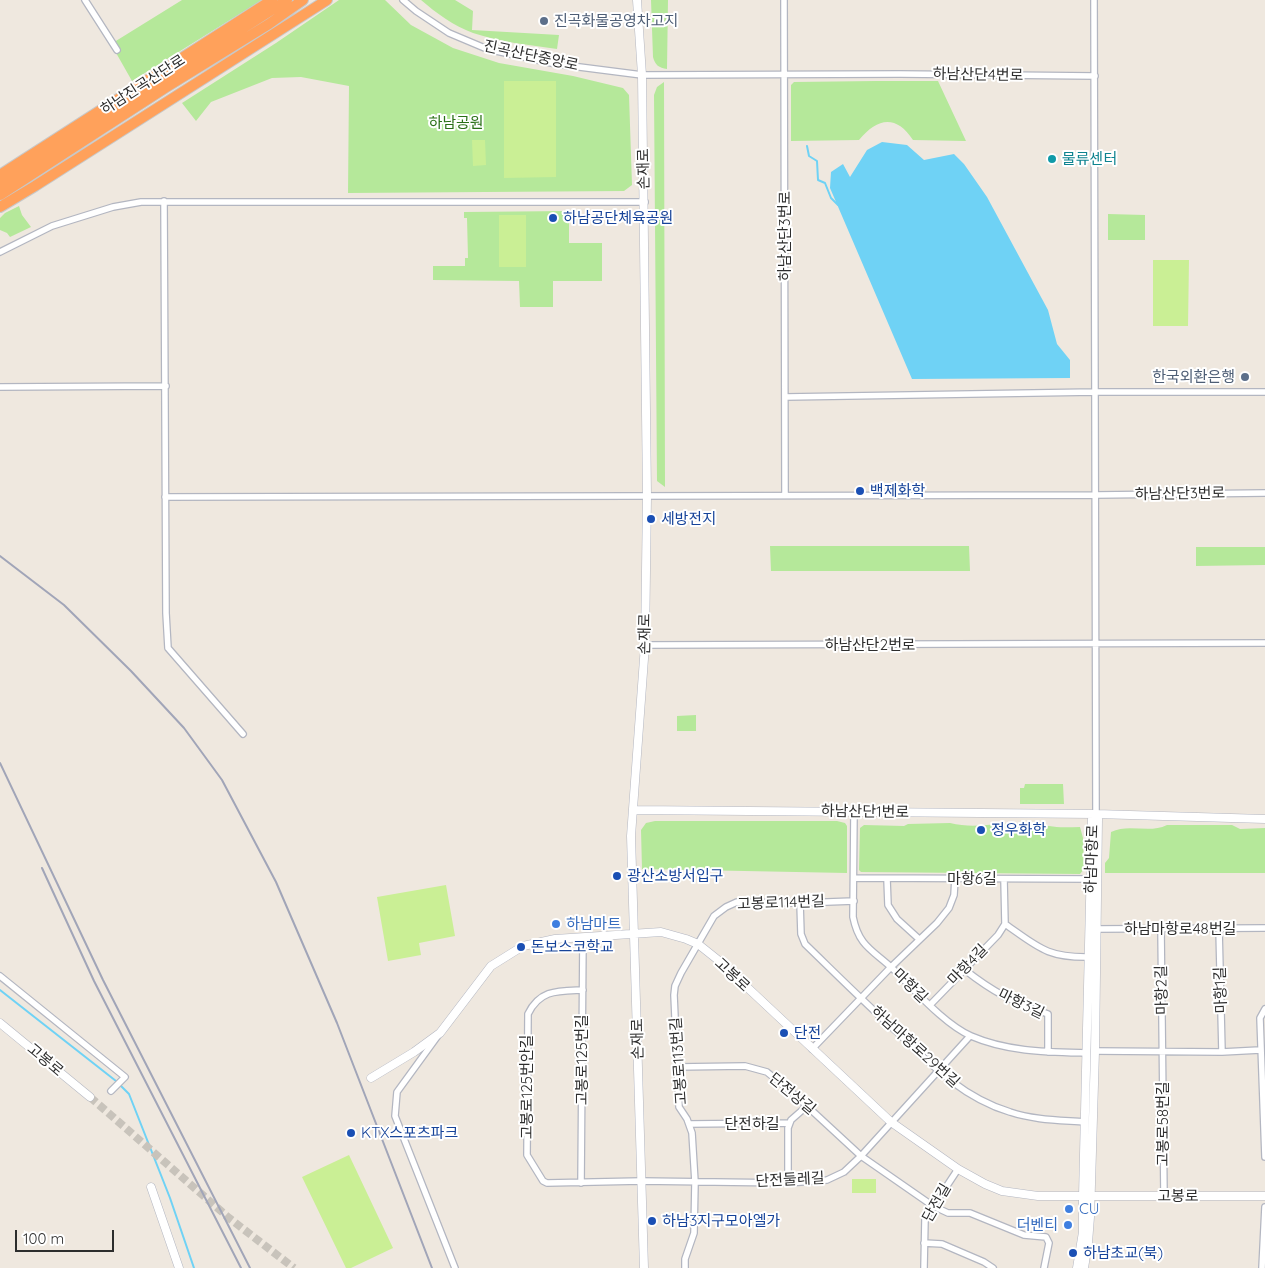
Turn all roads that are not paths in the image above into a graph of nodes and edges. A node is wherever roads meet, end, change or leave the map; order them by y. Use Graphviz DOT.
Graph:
graph roads {
  1 [pos="85,0"];
  2 [pos="272,0"];
  3 [pos="287,0"];
  4 [pos="303,0"];
  5 [pos="327,0"];
  6 [pos="403,0"];
  7 [pos="637,0"];
  8 [pos="784,0"];
  9 [pos="1094,0"];
  10 [pos="117,50"];
  11 [pos="642,75"];
  12 [pos="784,76"];
  13 [pos="1095,76"];
  14 [pos="162,85"];
  15 [pos="0,175"];
  16 [pos="0,184"];
  17 [pos="0,195"];
  18 [pos="164,201"];
  19 [pos="645,202"];
  20 [pos="0,207"];
  21 [pos="0,252"];
  22 [pos="166,386"];
  23 [pos="0,387"];
  24 [pos="1095,392"];
  25 [pos="1265,392"];
  26 [pos="786,397"];
  27 [pos="1265,493"];
  28 [pos="785,495"];
  29 [pos="1096,495"];
  30 [pos="648,496"];
  31 [pos="165,497"];
  32 [pos="1265,643"];
  33 [pos="1096,644"];
  34 [pos="645,645"];
  35 [pos="243,734"];
  36 [pos="634,810"];
  37 [pos="854,812"];
  38 [pos="1096,814"];
  39 [pos="1265,819"];
  40 [pos="854,878"];
  41 [pos="955,878"];
  42 [pos="887,879"];
  43 [pos="1004,879"];
  44 [pos="1091,879"];
  45 [pos="854,901"];
  46 [pos="800,903"];
  47 [pos="1005,924"];
  48 [pos="1265,928"];
  49 [pos="1096,929"];
  50 [pos="1162,929"];
  51 [pos="1219,929"];
  52 [pos="635,934"];
  53 [pos="583,937"];
  54 [pos="919,940"];
  55 [pos="698,944"];
  56 [pos="1090,957"];
  57 [pos="891,967"];
  58 [pos="965,970"];
  59 [pos="0,976"];
  60 [pos="582,990"];
  61 [pos="861,998"];
  62 [pos="930,1005"];
  63 [pos="1265,1009"];
  64 [pos="0,1023"];
  65 [pos="440,1034"];
  66 [pos="970,1036"];
  67 [pos="812,1049"];
  68 [pos="1260,1050"];
  69 [pos="1048,1052"];
  70 [pos="1091,1052"];
  71 [pos="1163,1052"];
  72 [pos="1222,1052"];
  73 [pos="677,1067"];
  74 [pos="938,1071"];
  75 [pos="371,1078"];
  76 [pos="112,1090"];
  77 [pos="90,1097"];
  78 [pos="807,1106"];
  79 [pos="891,1122"];
  80 [pos="1085,1122"];
  81 [pos="689,1124"];
  82 [pos="789,1124"];
  83 [pos="862,1156"];
  84 [pos="1265,1157"];
  85 [pos="958,1169"];
  86 [pos="641,1181"];
  87 [pos="695,1182"];
  88 [pos="581,1183"];
  89 [pos="788,1183"];
  90 [pos="151,1187"];
  91 [pos="1086,1196"];
  92 [pos="1164,1196"];
  93 [pos="1265,1196"];
  94 [pos="934,1206"];
  95 [pos="1265,1207"];
  96 [pos="924,1243"];
  97 [pos="179,1268"];
  98 [pos="455,1268"];
  99 [pos="644,1268"];
  100 [pos="685,1268"];
  101 [pos="924,1268"];
  102 [pos="993,1268"];
  103 [pos="1044,1268"];
  104 [pos="1077,1268"];
  105 [pos="1084,1268"];
  106 [pos="1262,1268"];
  1 -- 10 [label="street"];
  2 -- 15 [label="highway"];
  3 -- 14 [label="highway, 하남진곡산단로"];
  4 -- 14 [label="highway, 하남진곡산단로"];
  5 -- 20 [label="highway"];
  6 -- 11 [label="street, 진곡산단중앙로"];
  7 -- 11 [label="main road, 손재로"];
  8 -- 12 [label="street"];
  9 -- 13 [label="street"];
  11 -- 12 [label="street, 하남산단4번로"];
  11 -- 19 [label="main road, 손재로"];
  12 -- 13 [label="street, 하남산단4번로"];
  12 -- 26 [label="street, 하남산단3번로"];
  13 -- 24 [label="street"];
  14 -- 16 [label="highway, 하남진곡산단로"];
  14 -- 17 [label="highway, 하남진곡산단로"];
  18 -- 19 [label="street"];
  18 -- 21 [label="street"];
  18 -- 22 [label="street"];
  19 -- 30 [label="main road, 손재로"];
  22 -- 23 [label="street"];
  22 -- 31 [label="street"];
  24 -- 25 [label="street"];
  24 -- 26 [label="street"];
  24 -- 29 [label="street"];
  26 -- 28 [label="street, 하남산단3번로"];
  27 -- 29 [label="street, 하남산단3번로"];
  28 -- 29 [label="street, 하남산단3번로"];
  28 -- 30 [label="street, 하남산단3번로"];
  29 -- 33 [label="street"];
  30 -- 31 [label="street, 하남산단3번로"];
  30 -- 34 [label="main road, 손재로"];
  31 -- 35 [label="street"];
  32 -- 33 [label="street, 하남산단2번로"];
  33 -- 34 [label="street, 하남산단2번로"];
  33 -- 38 [label="street"];
  34 -- 36 [label="main road, 손재로"];
  36 -- 37 [label="main road, 하남산단1번로"];
  36 -- 52 [label="main road, 손재로"];
  37 -- 38 [label="main road, 하남산단1번로"];
  37 -- 40 [label="street, 마항길"];
  38 -- 39 [label="main road, 하남산단1번로"];
  38 -- 44 [label="main road, 하남마항로"];
  38 -- 49 [label="main road, 하남마항로"];
  40 -- 42 [label="street, 마항6길"];
  40 -- 45 [label="street, 마항길"];
  41 -- 42 [label="street, 마항6길"];
  41 -- 43 [label="street, 마항6길"];
  41 -- 54 [label="street"];
  42 -- 54 [label="street"];
  43 -- 44 [label="street, 마항6길"];
  43 -- 47 [label="street"];
  44 -- 56 [label="main road, 하남마항로"];
  45 -- 46 [label="street, 고봉로114번길"];
  45 -- 57 [label="street, 마항길"];
  46 -- 55 [label="street, 고봉로114번길"];
  46 -- 61 [label="street, 하남마항로29번길"];
  47 -- 56 [label="street"];
  47 -- 58 [label="street, 마항4길"];
  48 -- 51 [label="street, 하남마항로48번길"];
  49 -- 50 [label="street, 하남마항로48번길"];
  49 -- 70 [label="main road, 하남마항로"];
  50 -- 51 [label="street, 하남마항로48번길"];
  50 -- 71 [label="street, 마항2길"];
  51 -- 72 [label="street, 마항1길"];
  52 -- 53 [label="main road, 고봉로"];
  52 -- 55 [label="main road, 고봉로"];
  52 -- 86 [label="main road, 손재로"];
  53 -- 60 [label="street, 고봉로125번길"];
  53 -- 65 [label="main road, 고봉로"];
  54 -- 57 [label="street"];
  55 -- 67 [label="main road, 고봉로"];
  55 -- 73 [label="street, 고봉로113번길"];
  56 -- 70 [label="main road, 하남마항로"];
  57 -- 61 [label="street"];
  57 -- 62 [label="street, 마항길"];
  58 -- 62 [label="street, 마항4길"];
  58 -- 69 [label="street, 마항3길"];
  59 -- 76 [label="street"];
  60 -- 88 [label="street, 고봉로125번길"];
  60 -- 88 [label="street, 고봉로125번안길"];
  61 -- 67 [label="street"];
  61 -- 74 [label="street, 하남마항로29번길"];
  62 -- 66 [label="street, 마항길"];
  63 -- 68 [label="street"];
  64 -- 77 [label="main road, 고봉로"];
  65 -- 75 [label="main road, 고봉로"];
  65 -- 98 [label="street"];
  66 -- 69 [label="street, 마항길"];
  66 -- 74 [label="street, 단전둘레길"];
  67 -- 79 [label="main road, 고봉로"];
  68 -- 72 [label="street, 마항길"];
  68 -- 84 [label="street"];
  69 -- 70 [label="street, 마항길"];
  70 -- 71 [label="street, 마항길"];
  70 -- 80 [label="main road, 하남마항로"];
  70 -- 91 [label="main road, 하남마항로"];
  71 -- 72 [label="street, 마항길"];
  71 -- 92 [label="street, 고봉로58번길"];
  73 -- 78 [label="street, 단전상길"];
  73 -- 81 [label="street, 고봉로113번길"];
  74 -- 79 [label="street, 단전둘레길"];
  74 -- 80 [label="street, 하남마항로29번길"];
  78 -- 82 [label="street, 단전하길"];
  78 -- 83 [label="street, 단전상길"];
  79 -- 83 [label="street, 단전둘레길"];
  79 -- 85 [label="main road, 고봉로"];
  80 -- 91 [label="main road, 하남마항로"];
  81 -- 82 [label="street, 단전하길"];
  81 -- 87 [label="street, 고봉로113번길"];
  82 -- 89 [label="street"];
  83 -- 89 [label="street, 단전둘레길"];
  83 -- 94 [label="street, 단전상길"];
  85 -- 91 [label="main road, 고봉로"];
  85 -- 94 [label="street, 단전길"];
  86 -- 87 [label="street, 단전둘레길"];
  86 -- 88 [label="street, 고봉로125번안길"];
  86 -- 99 [label="main road, 손재로"];
  87 -- 89 [label="street, 단전둘레길"];
  87 -- 100 [label="street"];
  90 -- 97 [label="main road"];
  91 -- 92 [label="main road, 고봉로"];
  91 -- 104 [label="main road, 하남마항로"];
  91 -- 105 [label="main road, 하남마항로"];
  92 -- 93 [label="main road, 고봉로"];
  94 -- 96 [label="street, 단전길"];
  94 -- 103 [label="street, 단전상길"];
  95 -- 106 [label="street"];
  96 -- 101 [label="street, 단전길"];
  96 -- 102 [label="street"];
}
